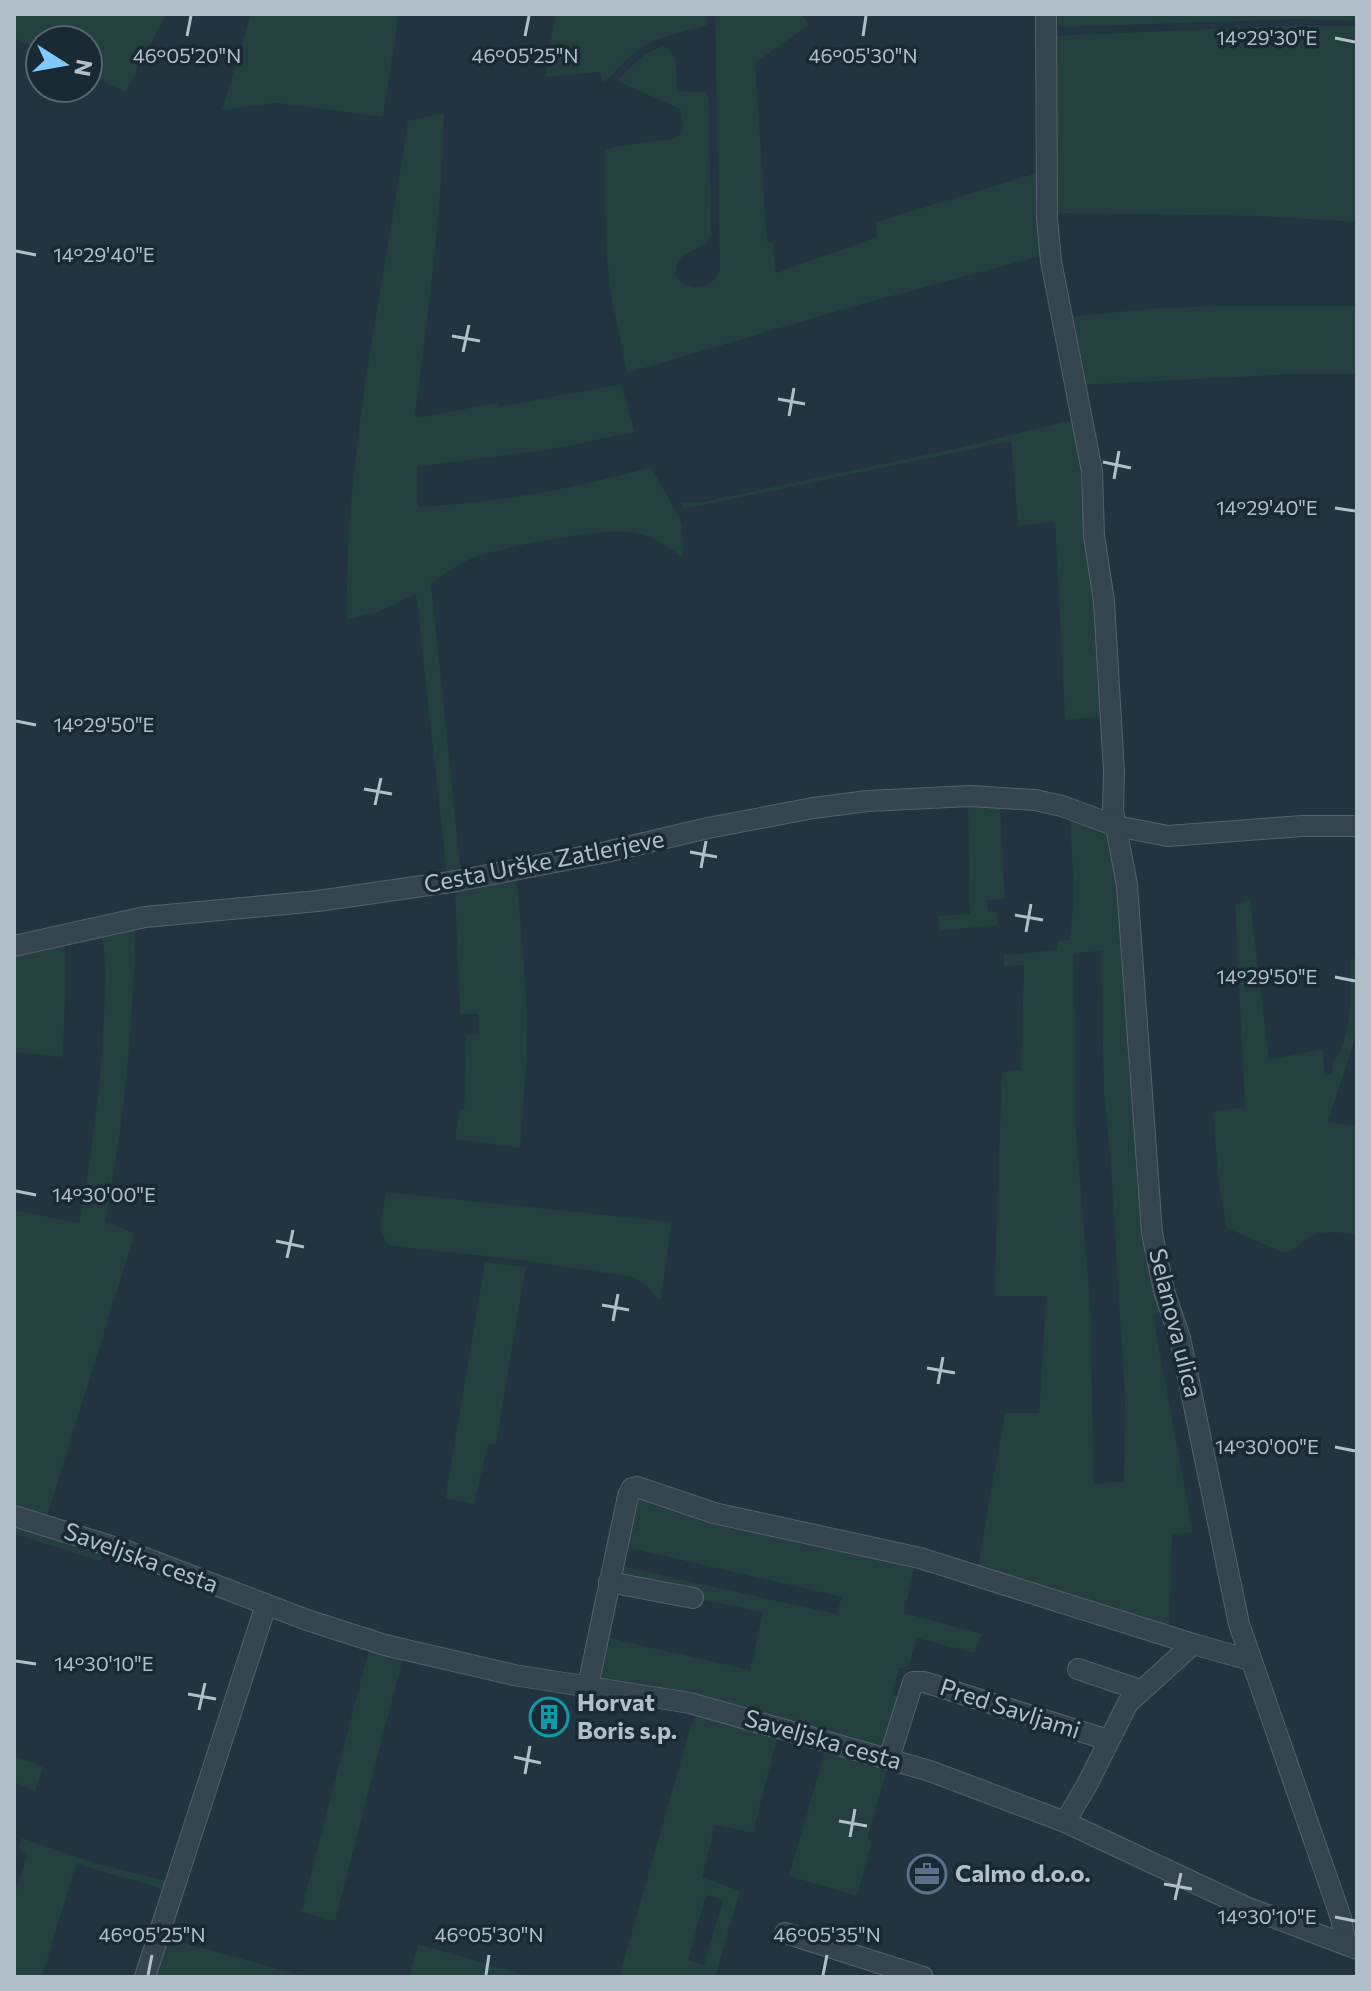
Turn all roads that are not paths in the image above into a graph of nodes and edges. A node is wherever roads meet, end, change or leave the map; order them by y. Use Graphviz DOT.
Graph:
graph roads {
  1 [pos="1046,14"];
  2 [pos="1116,826"];
  3 [pos="1357,826"];
  4 [pos="14,946"];
  5 [pos="14,1516"];
  6 [pos="609,1582"];
  7 [pos="693,1598"];
  8 [pos="266,1605"];
  9 [pos="1193,1644"];
  10 [pos="1250,1660"];
  11 [pos="1078,1669"];
  12 [pos="588,1686"];
  13 [pos="1140,1690"];
  14 [pos="1099,1738"];
  15 [pos="889,1759"];
  16 [pos="1065,1822"];
  17 [pos="785,1933"];
  18 [pos="1352,1947"];
  19 [pos="145,1977"];
  20 [pos="923,1977"];
  1 -- 2 [label="street, Selanova ulica"];
  2 -- 3 [label="street, Cesta Urške Zatlerjeve"];
  2 -- 4 [label="street, Cesta Urške Zatlerjeve"];
  2 -- 10 [label="street, Selanova ulica"];
  5 -- 8 [label="street, Saveljska cesta"];
  6 -- 7 [label="street"];
  6 -- 9 [label="street"];
  6 -- 12 [label="street"];
  8 -- 12 [label="street, Saveljska cesta"];
  8 -- 19 [label="street"];
  9 -- 10 [label="street"];
  9 -- 13 [label="street"];
  10 -- 18 [label="street, Selanova ulica"];
  11 -- 13 [label="street"];
  12 -- 15 [label="street, Saveljska cesta"];
  13 -- 14 [label="street"];
  14 -- 15 [label="street, Pred Savljami"];
  14 -- 16 [label="street, Pred Savljami"];
  15 -- 16 [label="street, Saveljska cesta"];
  16 -- 18 [label="street, Saveljska cesta"];
  17 -- 20 [label="street"];
}
